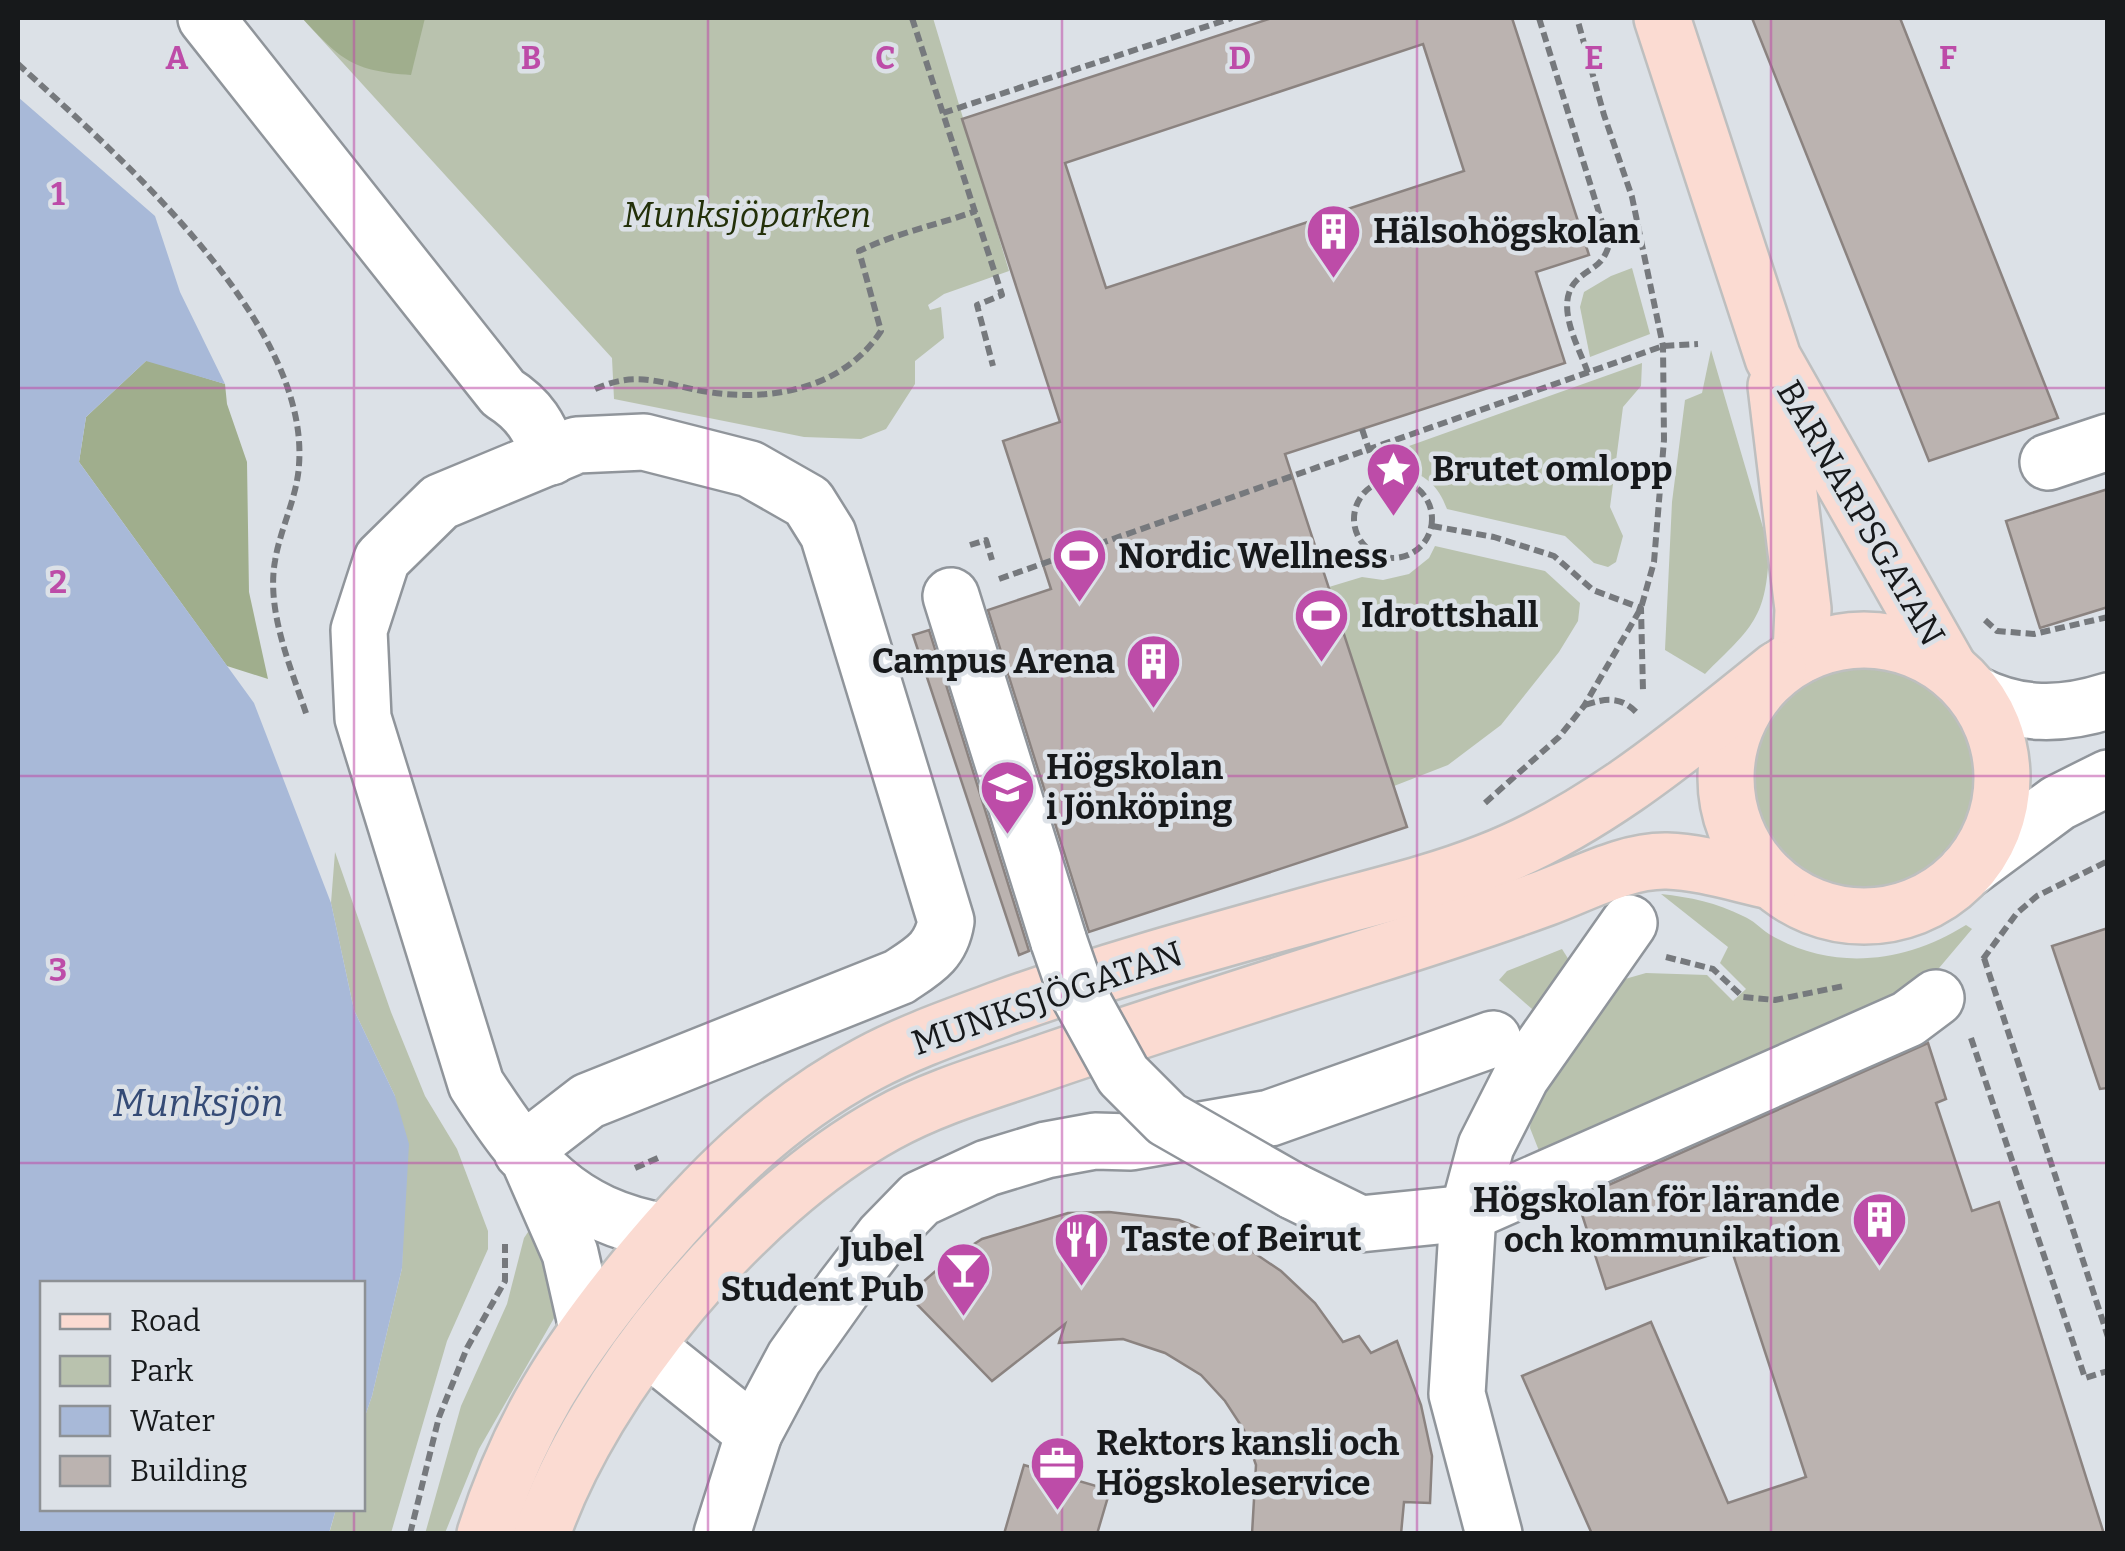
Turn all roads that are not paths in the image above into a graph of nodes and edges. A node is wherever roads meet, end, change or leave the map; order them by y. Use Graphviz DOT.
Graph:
graph roads {
  1 [pos="206,18"];
  2 [pos="1662,18"];
  3 [pos="1773,358"];
  4 [pos="2108,442"];
  5 [pos="546,444"];
  6 [pos="2048,462"];
  7 [pos="951,596"];
  8 [pos="1790,662"];
  9 [pos="1962,681"];
  10 [pos="2108,701"];
  11 [pos="2108,778"];
  12 [pos="1966,871"];
  13 [pos="1771,881"];
  14 [pos="1629,923"];
  15 [pos="1936,998"];
  16 [pos="1493,1039"];
  17 [pos="526,1157"];
  18 [pos="1468,1213"];
  19 [pos="666,1232"];
  20 [pos="587,1328"];
  21 [pos="647,1347"];
  22 [pos="754,1433"];
  23 [pos="485,1534"];
  24 [pos="542,1534"];
  25 [pos="722,1534"];
  26 [pos="1494,1534"];
  1 -- 5 [label="street"];
  2 -- 3 [label="main road, BARNARPSGATAN"];
  3 -- 8 [label="main road, BARNARPSGATAN"];
  3 -- 9 [label="main road, BARNARPSGATAN"];
  4 -- 6 [label="street"];
  5 -- 17 [label="street"];
  5 -- 17 [label="street"];
  7 -- 18 [label="street, bridge"];
  8 -- 9 [label="main road"];
  8 -- 13 [label="main road"];
  8 -- 19 [label="main road, MUNKSJÖGATAN"];
  9 -- 10 [label="street"];
  9 -- 12 [label="main road"];
  11 -- 12 [label="street"];
  12 -- 13 [label="main road"];
  13 -- 21 [label="main road, MUNKSJÖGATAN"];
  14 -- 18 [label="street"];
  15 -- 18 [label="street"];
  16 -- 22 [label="street"];
  17 -- 19 [label="street"];
  17 -- 20 [label="street"];
  18 -- 26 [label="street"];
  19 -- 20 [label="main road, MUNKSJÖGATAN"];
  20 -- 23 [label="main road, MUNKSJÖGATAN"];
  21 -- 22 [label="street"];
  21 -- 24 [label="main road, MUNKSJÖGATAN"];
  22 -- 25 [label="street"];
}
